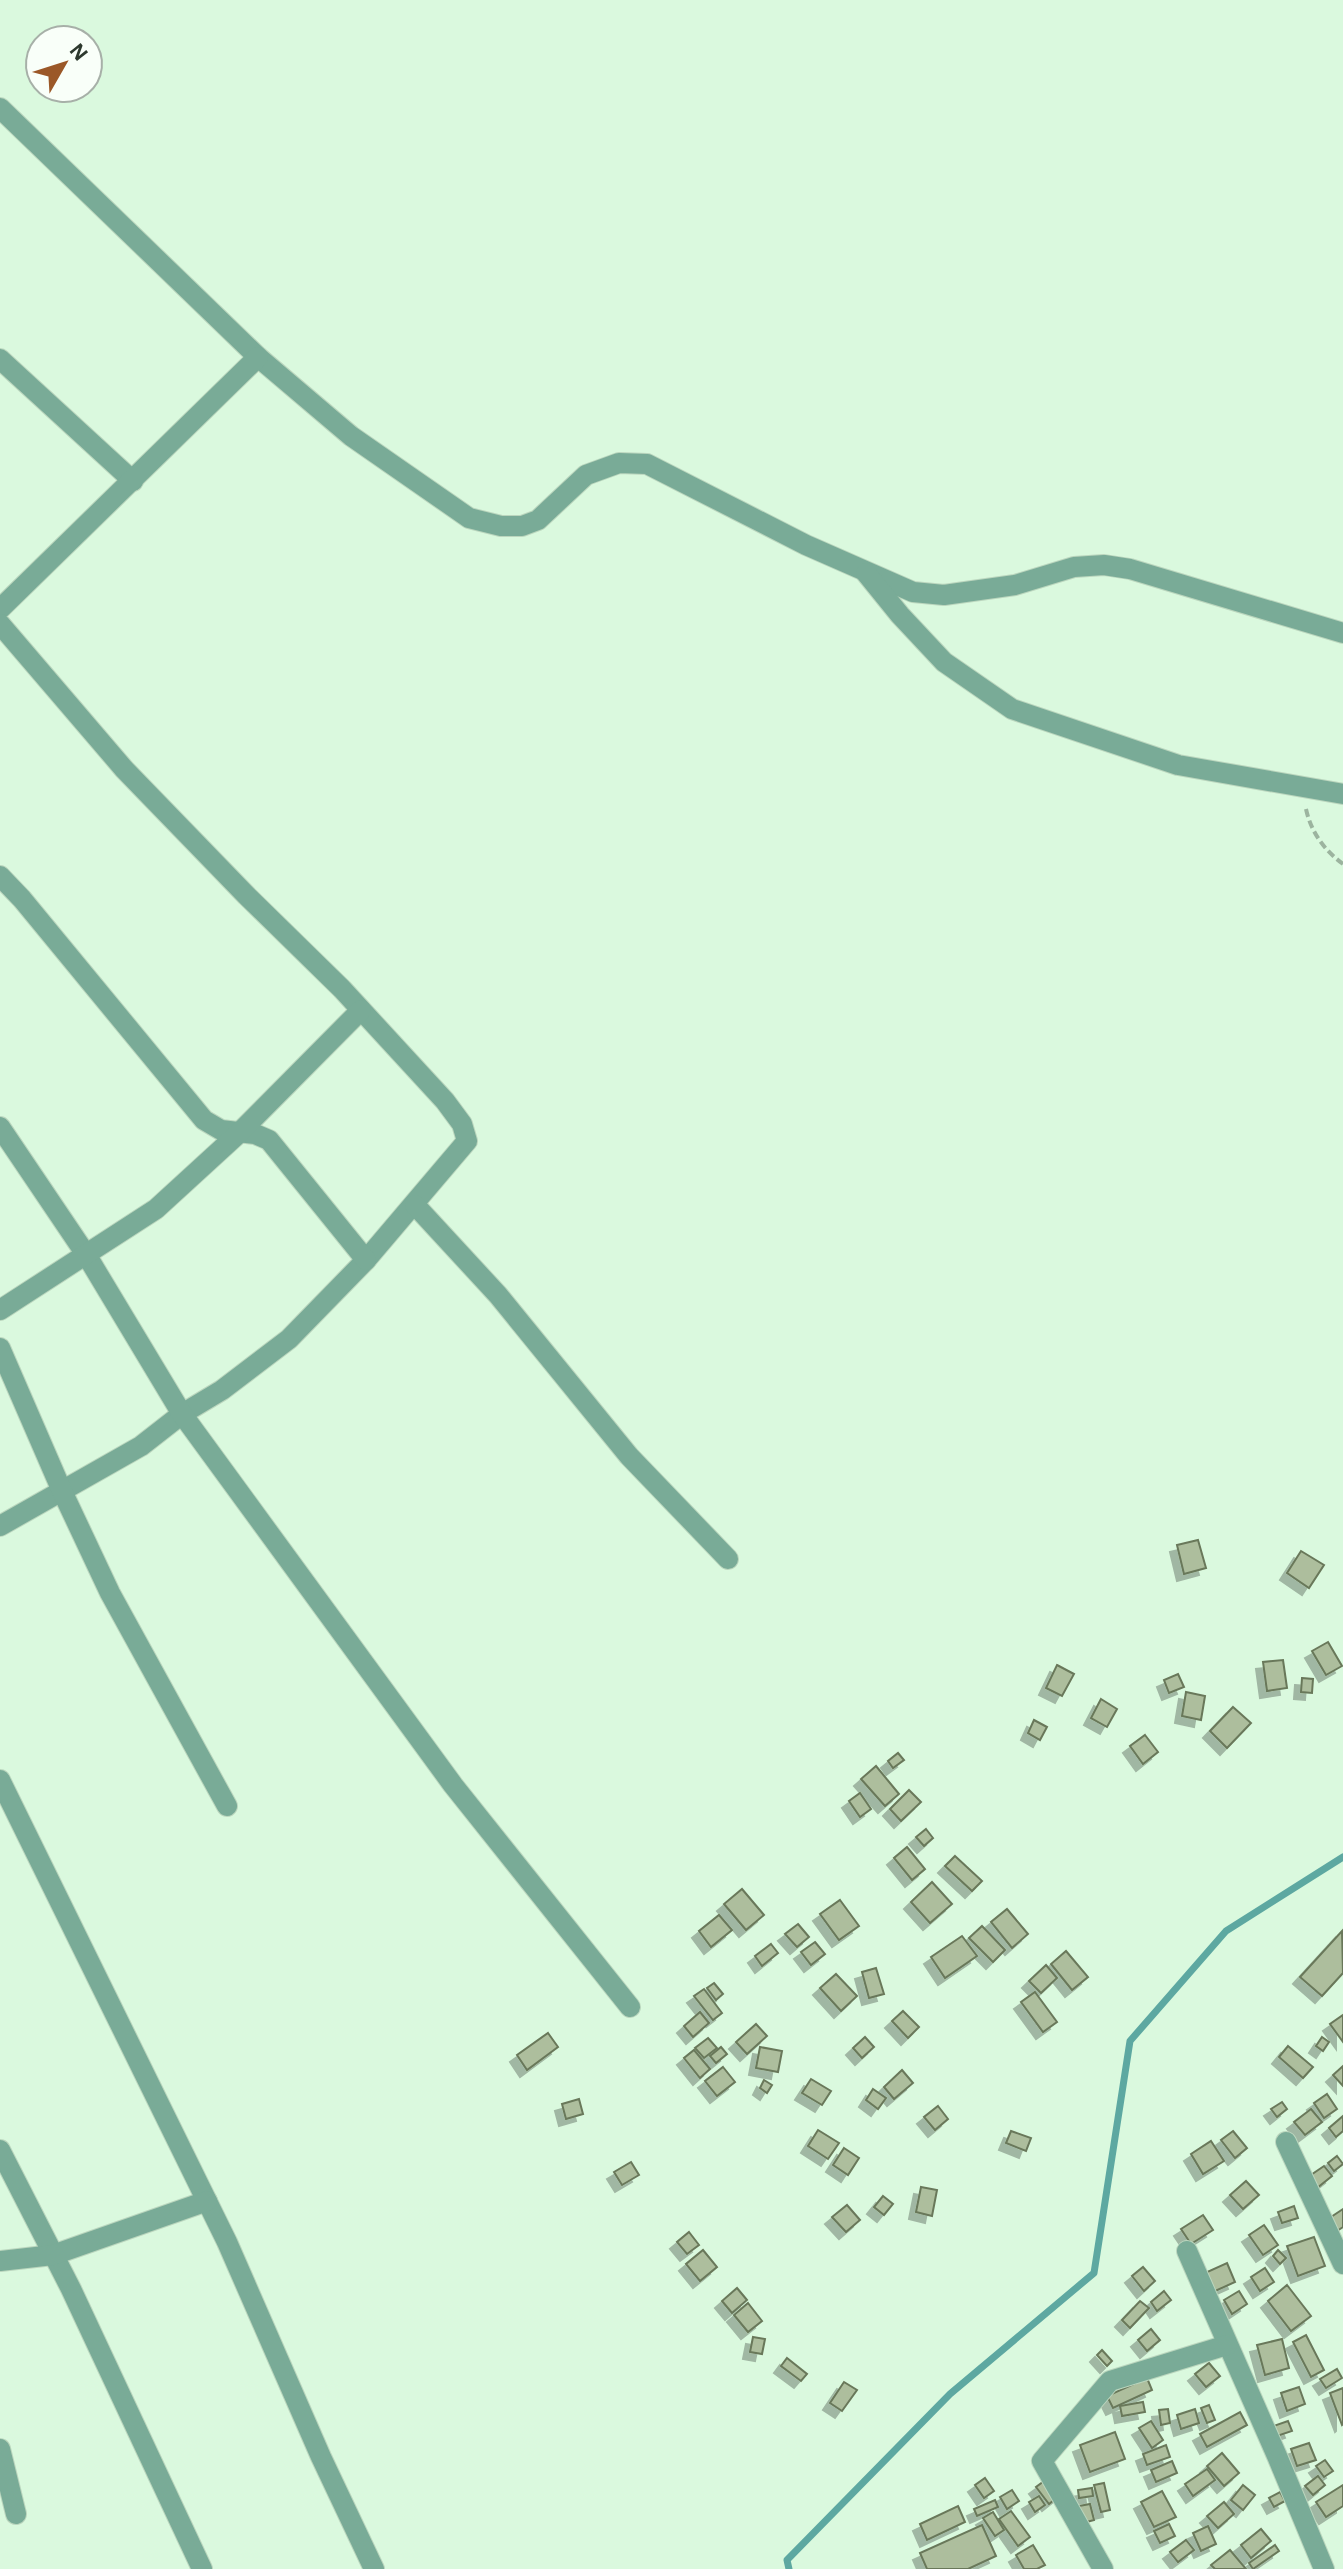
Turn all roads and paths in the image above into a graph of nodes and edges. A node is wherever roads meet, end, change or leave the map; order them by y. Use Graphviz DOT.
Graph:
graph roads {
  1 [pos="0,108"];
  2 [pos="258,357"];
  3 [pos="0,359"];
  4 [pos="133,481"];
  5 [pos="864,570"];
  6 [pos="0,609"];
  7 [pos="0,624"];
  8 [pos="1343,633"];
  9 [pos="1300,787"];
  10 [pos="1343,794"];
  11 [pos="1343,864"];
  12 [pos="0,876"];
  13 [pos="361,1010"];
  14 [pos="0,1127"];
  15 [pos="239,1133"];
  16 [pos="415,1205"];
  17 [pos="87,1256"];
  18 [pos="366,1260"];
  19 [pos="0,1310"];
  20 [pos="0,1348"];
  21 [pos="182,1414"];
  22 [pos="62,1491"];
  23 [pos="0,1526"];
  24 [pos="728,1559"];
  25 [pos="0,1780"];
  26 [pos="227,1806"];
  27 [pos="630,2007"];
  28 [pos="1286,2142"];
  29 [pos="0,2150"];
  30 [pos="207,2201"];
  31 [pos="1187,2251"];
  32 [pos="53,2255"];
  33 [pos="0,2261"];
  34 [pos="1343,2264"];
  35 [pos="1227,2345"];
  36 [pos="0,2449"];
  37 [pos="16,2514"];
  38 [pos="202,2569"];
  39 [pos="374,2569"];
  40 [pos="1103,2569"];
  41 [pos="1324,2569"];
  1 -- 2 [label="street"];
  2 -- 4 [label="street"];
  2 -- 5 [label="street"];
  3 -- 4 [label="street"];
  4 -- 6 [label="street"];
  5 -- 8 [label="street"];
  5 -- 9 [label="street"];
  7 -- 13 [label="street"];
  9 -- 10 [label="street"];
  9 -- 11 [label="path"];
  12 -- 15 [label="street"];
  13 -- 15 [label="street"];
  13 -- 16 [label="street"];
  14 -- 17 [label="street"];
  15 -- 17 [label="street"];
  15 -- 18 [label="street"];
  16 -- 18 [label="street"];
  16 -- 24 [label="street"];
  17 -- 19 [label="street"];
  17 -- 21 [label="street"];
  18 -- 21 [label="street"];
  20 -- 22 [label="street"];
  21 -- 22 [label="street"];
  21 -- 27 [label="street"];
  22 -- 23 [label="street"];
  22 -- 26 [label="street"];
  25 -- 30 [label="street"];
  28 -- 34 [label="street"];
  29 -- 32 [label="street"];
  30 -- 32 [label="street"];
  30 -- 39 [label="street"];
  31 -- 35 [label="street"];
  32 -- 33 [label="street"];
  32 -- 38 [label="street"];
  35 -- 40 [label="street"];
  35 -- 41 [label="street"];
  36 -- 37 [label="street"];
}
